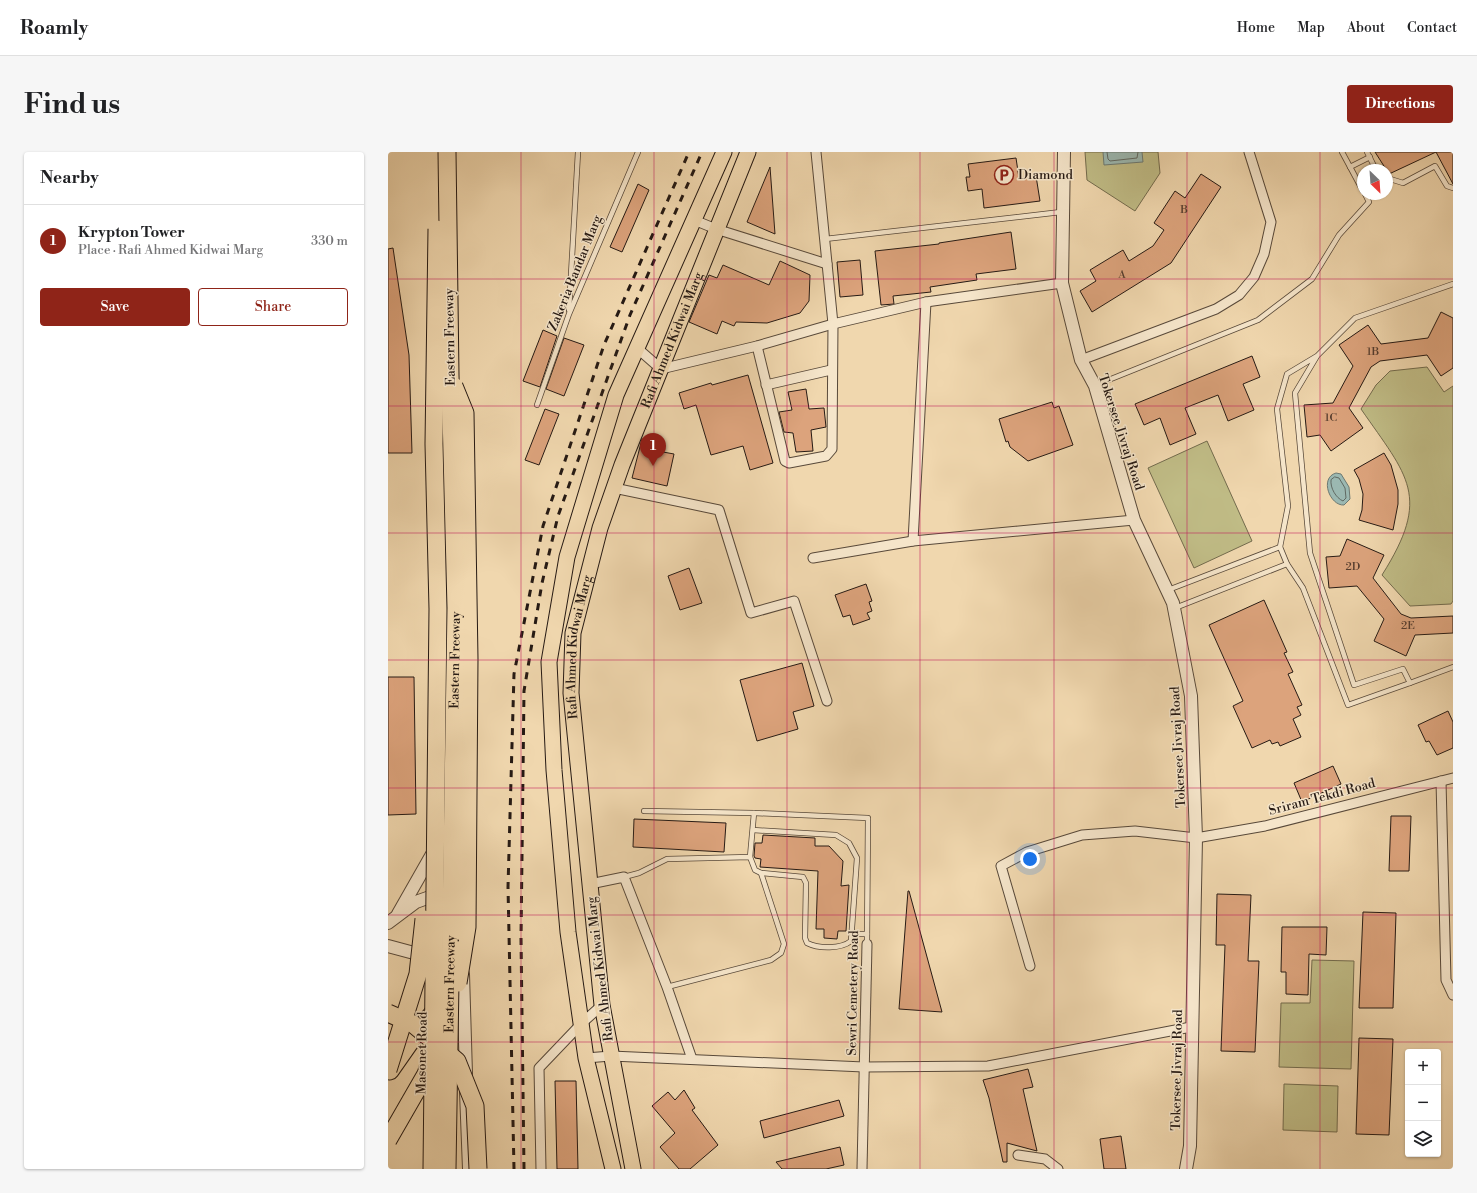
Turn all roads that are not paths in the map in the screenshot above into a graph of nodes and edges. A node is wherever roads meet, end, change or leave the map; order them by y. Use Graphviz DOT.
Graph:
graph roads {
  1 [pos="439,152"];
  2 [pos="447,152"];
  3 [pos="452,152"];
  4 [pos="578,152"];
  5 [pos="638,152"];
  6 [pos="724,152"];
  7 [pos="748,152"];
  8 [pos="816,152"];
  9 [pos="1064,152"];
  10 [pos="1249,152"];
  11 [pos="1342,152"];
  12 [pos="1366,152"];
  13 [pos="1370,158"];
  14 [pos="1373,164"];
  15 [pos="1350,167"];
  16 [pos="1357,180"];
  17 [pos="1393,180"];
  18 [pos="1453,188"];
  19 [pos="1368,200"];
  20 [pos="1063,212"];
  21 [pos="694,220"];
  22 [pos="716,229"];
  23 [pos="824,239"];
  24 [pos="827,264"];
  25 [pos="1062,283"];
  26 [pos="1453,284"];
  27 [pos="926,302"];
  28 [pos="569,314"];
  29 [pos="833,324"];
  30 [pos="758,346"];
  31 [pos="636,348"];
  32 [pos="1317,356"];
  33 [pos="1081,360"];
  34 [pos="661,369"];
  35 [pos="831,370"];
  36 [pos="450,375"];
  37 [pos="766,385"];
  38 [pos="1095,386"];
  39 [pos="537,405"];
  40 [pos="614,488"];
  41 [pos="1134,520"];
  42 [pos="913,541"];
  43 [pos="1280,546"];
  44 [pos="567,557"];
  45 [pos="813,558"];
  46 [pos="1287,564"];
  47 [pos="591,565"];
  48 [pos="1166,591"];
  49 [pos="1174,609"];
  50 [pos="1453,667"];
  51 [pos="1410,683"];
  52 [pos="437,696"];
  53 [pos="827,701"];
  54 [pos="1453,778"];
  55 [pos="1441,781"];
  56 [pos="644,811"];
  57 [pos="754,813"];
  58 [pos="753,830"];
  59 [pos="1196,838"];
  60 [pos="439,842"];
  61 [pos="750,857"];
  62 [pos="761,872"];
  63 [pos="624,877"];
  64 [pos="590,884"];
  65 [pos="460,890"];
  66 [pos="565,890"];
  67 [pos="438,894"];
  68 [pos="398,914"];
  69 [pos="388,923"];
  70 [pos="852,934"];
  71 [pos="867,939"];
  72 [pos="388,946"];
  73 [pos="462,946"];
  74 [pos="438,950"];
  75 [pos="1030,966"];
  76 [pos="667,987"];
  77 [pos="1453,995"];
  78 [pos="602,1005"];
  79 [pos="437,1008"];
  80 [pos="388,1013"];
  81 [pos="581,1024"];
  82 [pos="1191,1027"];
  83 [pos="611,1056"];
  84 [pos="586,1058"];
  85 [pos="692,1059"];
  86 [pos="864,1067"];
  87 [pos="388,1070"];
  88 [pos="388,1075"];
  89 [pos="388,1140"];
  90 [pos="1018,1155"];
  91 [pos="432,1169"];
  92 [pos="435,1169"];
  93 [pos="447,1169"];
  94 [pos="469,1169"];
  95 [pos="478,1169"];
  96 [pos="541,1169"];
  97 [pos="613,1169"];
  98 [pos="633,1169"];
  99 [pos="862,1169"];
  100 [pos="1058,1169"];
  101 [pos="1186,1169"];
  1 -- 52 [label="highway, Eastern Freeway, bridge"];
  1 -- 60 [label="street, Masonet Road"];
  2 -- 36 [label="highway, Eastern Freeway, bridge"];
  3 -- 65 [label="street"];
  4 -- 28 [label="lane"];
  5 -- 28 [label="lane, Zakeria Bandar Marg"];
  6 -- 21 [label="main road, Rafi Ahmed Kidwai Marg"];
  7 -- 22 [label="main road, Rafi Ahmed Kidwai Marg"];
  8 -- 23 [label="street"];
  9 -- 20 [label="street, Tokersee Jivraj Road"];
  10 -- 33 [label="street"];
  11 -- 15 [label="lane"];
  12 -- 13 [label="lane"];
  13 -- 14 [label="lane"];
  13 -- 15 [label="lane"];
  15 -- 16 [label="lane"];
  17 -- 18 [label="lane"];
  19 -- 38 [label="lane"];
  20 -- 23 [label="lane"];
  20 -- 25 [label="street, Tokersee Jivraj Road"];
  21 -- 22 [label="street"];
  21 -- 31 [label="main road, Rafi Ahmed Kidwai Marg"];
  22 -- 24 [label="street"];
  22 -- 34 [label="main road, Rafi Ahmed Kidwai Marg"];
  23 -- 24 [label="street"];
  24 -- 29 [label="street"];
  25 -- 27 [label="street"];
  25 -- 33 [label="street, Tokersee Jivraj Road"];
  26 -- 32 [label="lane"];
  27 -- 29 [label="street"];
  27 -- 42 [label="street"];
  28 -- 39 [label="lane, Zakeria Bandar Marg"];
  29 -- 30 [label="street"];
  29 -- 35 [label="street"];
  30 -- 34 [label="street"];
  30 -- 37 [label="street"];
  31 -- 34 [label="street"];
  31 -- 44 [label="main road, Rafi Ahmed Kidwai Marg"];
  32 -- 43 [label="lane"];
  32 -- 51 [label="lane"];
  33 -- 38 [label="street, Tokersee Jivraj Road"];
  34 -- 40 [label="main road, Rafi Ahmed Kidwai Marg"];
  35 -- 37 [label="street"];
  35 -- 37 [label="street"];
  36 -- 89 [label="highway, bridge"];
  36 -- 93 [label="highway, Eastern Freeway, bridge"];
  38 -- 41 [label="street, Tokersee Jivraj Road"];
  40 -- 47 [label="main road, Rafi Ahmed Kidwai Marg"];
  40 -- 53 [label="street"];
  41 -- 42 [label="street"];
  41 -- 48 [label="street, Tokersee Jivraj Road"];
  42 -- 45 [label="street"];
  43 -- 46 [label="lane"];
  43 -- 48 [label="lane"];
  44 -- 47 [label="main road"];
  44 -- 66 [label="main road, Rafi Ahmed Kidwai Marg"];
  46 -- 49 [label="lane"];
  46 -- 51 [label="lane"];
  47 -- 64 [label="main road, Rafi Ahmed Kidwai Marg"];
  48 -- 49 [label="street, Tokersee Jivraj Road"];
  49 -- 59 [label="street, Tokersee Jivraj Road"];
  50 -- 51 [label="lane"];
  52 -- 87 [label="highway, bridge"];
  52 -- 91 [label="highway, Eastern Freeway, bridge"];
  54 -- 55 [label="street, Sriram Tekdi Road"];
  55 -- 59 [label="street, Sriram Tekdi Road"];
  55 -- 77 [label="street"];
  56 -- 57 [label="lane"];
  57 -- 58 [label="lane"];
  57 -- 71 [label="lane, Sewri Cemetery Road"];
  58 -- 61 [label="lane"];
  58 -- 70 [label="lane"];
  59 -- 75 [label="street, Sriram Tekdi Road"];
  59 -- 82 [label="street, Tokersee Jivraj Road"];
  60 -- 67 [label="street, Masonet Road"];
  60 -- 68 [label="street"];
  61 -- 62 [label="lane"];
  61 -- 63 [label="lane"];
  62 -- 70 [label="lane"];
  62 -- 76 [label="lane"];
  63 -- 64 [label="street"];
  63 -- 76 [label="street"];
  64 -- 66 [label="main road"];
  64 -- 78 [label="main road, Rafi Ahmed Kidwai Marg"];
  65 -- 67 [label="street"];
  65 -- 73 [label="street"];
  66 -- 81 [label="main road, Rafi Ahmed Kidwai Marg"];
  67 -- 68 [label="street"];
  67 -- 74 [label="street, Masonet Road"];
  68 -- 69 [label="street"];
  70 -- 71 [label="lane"];
  71 -- 86 [label="street, Sewri Cemetery Road"];
  72 -- 74 [label="street"];
  73 -- 74 [label="street"];
  73 -- 94 [label="street"];
  74 -- 79 [label="street, Masonet Road"];
  76 -- 85 [label="street"];
  78 -- 81 [label="street"];
  78 -- 83 [label="main road, Rafi Ahmed Kidwai Marg"];
  79 -- 88 [label="highway"];
  79 -- 92 [label="street, Masonet Road"];
  80 -- 95 [label="highway, bridge"];
  81 -- 84 [label="main road, Rafi Ahmed Kidwai Marg"];
  81 -- 96 [label="street"];
  82 -- 86 [label="street"];
  82 -- 101 [label="street, Tokersee Jivraj Road"];
  83 -- 84 [label="street"];
  83 -- 85 [label="street"];
  83 -- 98 [label="main road, Rafi Ahmed Kidwai Marg"];
  84 -- 97 [label="main road, Rafi Ahmed Kidwai Marg"];
  85 -- 86 [label="street"];
  86 -- 99 [label="street, Sewri Cemetery Road"];
  90 -- 100 [label="street"];
}
